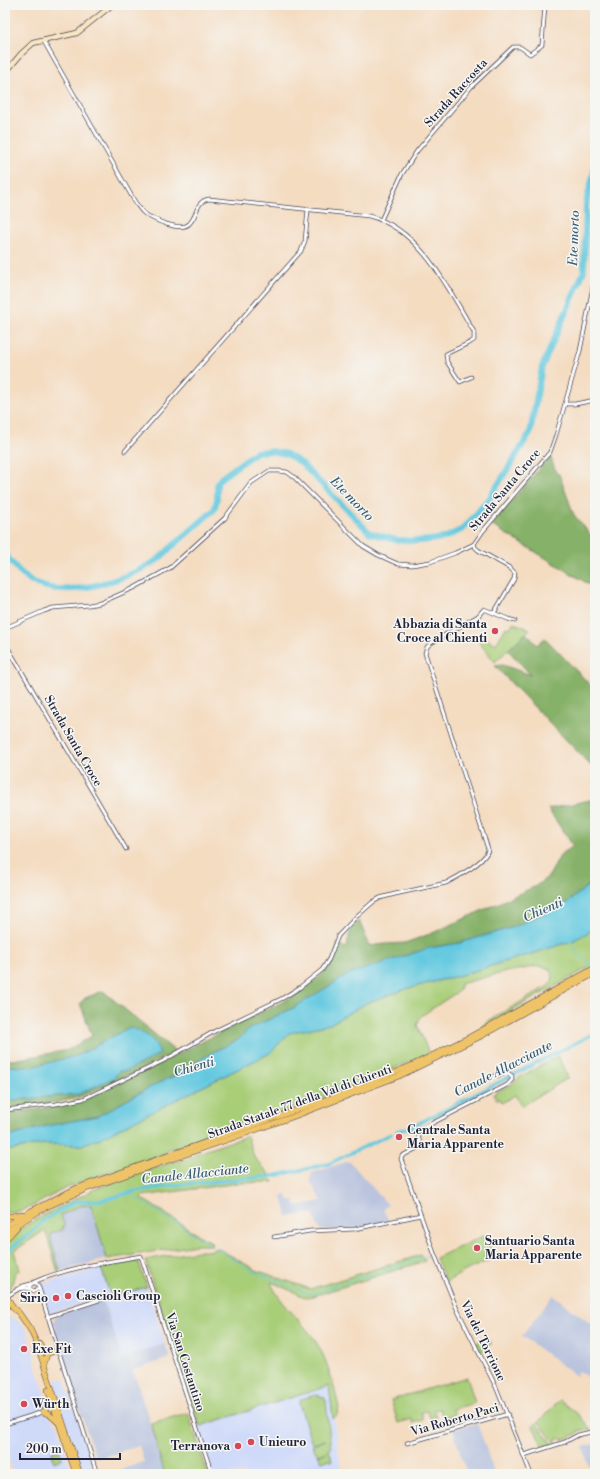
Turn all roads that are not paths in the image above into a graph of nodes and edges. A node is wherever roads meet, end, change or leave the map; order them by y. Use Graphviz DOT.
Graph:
graph roads {
  1 [pos="112,5"];
  2 [pos="545,5"];
  3 [pos="43,40"];
  4 [pos="5,73"];
  5 [pos="308,210"];
  6 [pos="381,220"];
  7 [pos="595,277"];
  8 [pos="471,377"];
  9 [pos="595,400"];
  10 [pos="565,404"];
  11 [pos="125,451"];
  12 [pos="474,544"];
  13 [pos="494,613"];
  14 [pos="515,621"];
  15 [pos="5,628"];
  16 [pos="5,643"];
  17 [pos="126,849"];
  18 [pos="595,968"];
  19 [pos="595,973"];
  20 [pos="478,1035"];
  21 [pos="494,1076"];
  22 [pos="5,1110"];
  23 [pos="78,1190"];
  24 [pos="421,1215"];
  25 [pos="5,1216"];
  26 [pos="5,1226"];
  27 [pos="5,1232"];
  28 [pos="274,1237"];
  29 [pos="5,1240"];
  30 [pos="44,1279"];
  31 [pos="33,1283"];
  32 [pos="39,1286"];
  33 [pos="17,1289"];
  34 [pos="32,1290"];
  35 [pos="6,1296"];
  36 [pos="108,1297"];
  37 [pos="41,1298"];
  38 [pos="5,1301"];
  39 [pos="13,1307"];
  40 [pos="47,1317"];
  41 [pos="31,1332"];
  42 [pos="58,1350"];
  43 [pos="50,1352"];
  44 [pos="44,1365"];
  45 [pos="50,1397"];
  46 [pos="43,1412"];
  47 [pos="508,1414"];
  48 [pos="5,1424"];
  49 [pos="61,1425"];
  50 [pos="595,1431"];
  51 [pos="407,1443"];
  52 [pos="524,1456"];
  53 [pos="76,1474"];
  54 [pos="80,1474"];
  55 [pos="97,1474"];
  56 [pos="212,1474"];
  57 [pos="531,1474"];
  1 -- 3 [label="main road"];
  2 -- 6 [label="street, Strada Raccosta"];
  3 -- 4 [label="main road"];
  3 -- 5 [label="street"];
  5 -- 6 [label="street"];
  5 -- 11 [label="street"];
  6 -- 8 [label="street"];
  7 -- 10 [label="street, Strada Santa Croce"];
  9 -- 10 [label="street"];
  10 -- 12 [label="street, Strada Santa Croce"];
  12 -- 13 [label="street"];
  12 -- 15 [label="street, Strada Santa Croce"];
  13 -- 14 [label="street"];
  13 -- 22 [label="street"];
  16 -- 17 [label="street, Strada Santa Croce"];
  18 -- 20 [label="main road, Strada Statale 77 della Val di Chienti"];
  19 -- 20 [label="main road, Strada Statale 77 della Val di Chienti"];
  20 -- 23 [label="main road, Strada Statale 77 della Val di Chienti"];
  21 -- 24 [label="street, Via del Torrione"];
  23 -- 25 [label="main road"];
  23 -- 26 [label="main road, Strada Statale 77 della Val di Chienti"];
  23 -- 27 [label="main road, Strada Statale 77 della Val di Chienti"];
  23 -- 29 [label="main road"];
  24 -- 28 [label="street"];
  24 -- 47 [label="street, Via del Torrione"];
  30 -- 31 [label="street"];
  30 -- 32 [label="street"];
  30 -- 56 [label="street, Via San Costantino"];
  31 -- 32 [label="street"];
  31 -- 33 [label="street"];
  31 -- 34 [label="street"];
  32 -- 34 [label="street"];
  32 -- 37 [label="street"];
  33 -- 34 [label="street"];
  33 -- 35 [label="street"];
  34 -- 37 [label="street"];
  35 -- 39 [label="main road, bridge"];
  36 -- 40 [label="street"];
  37 -- 40 [label="street"];
  38 -- 39 [label="main road, bridge"];
  39 -- 41 [label="main road"];
  40 -- 42 [label="street"];
  41 -- 43 [label="main road"];
  41 -- 44 [label="main road"];
  41 -- 45 [label="main road"];
  42 -- 43 [label="main road"];
  42 -- 55 [label="street"];
  43 -- 44 [label="main road"];
  44 -- 54 [label="main road"];
  45 -- 46 [label="main road"];
  45 -- 49 [label="main road"];
  46 -- 48 [label="street"];
  46 -- 49 [label="main road"];
  47 -- 51 [label="street, Via Roberto Paci"];
  47 -- 52 [label="street, Via del Torrione"];
  49 -- 53 [label="main road"];
  50 -- 52 [label="street"];
  52 -- 57 [label="street, Via del Torrione"];
}
